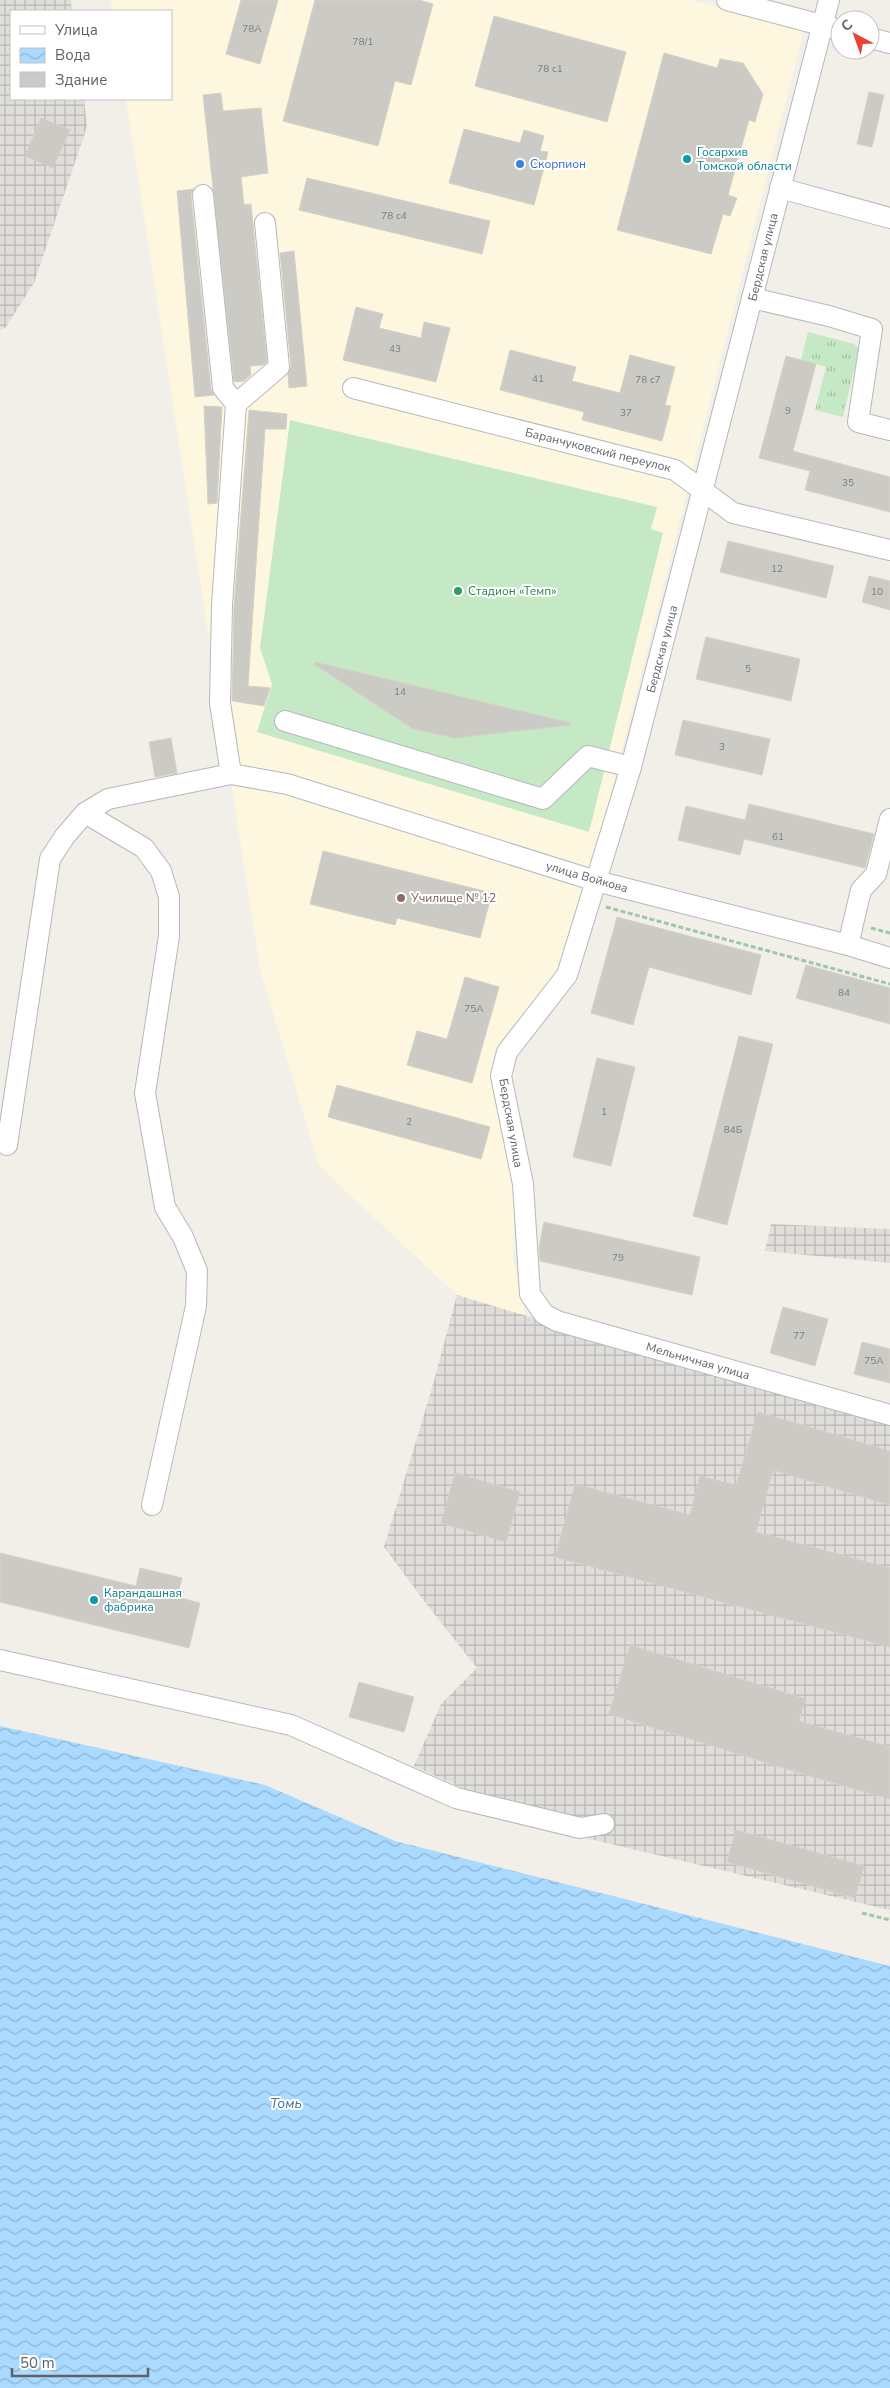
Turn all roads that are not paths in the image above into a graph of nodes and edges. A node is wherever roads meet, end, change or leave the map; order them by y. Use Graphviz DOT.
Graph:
graph roads {
  1 [pos="727,0"];
  2 [pos="828,0"];
  3 [pos="830,19"];
  4 [pos="830,28"];
  5 [pos="830,31"];
  6 [pos="780,188"];
  7 [pos="203,195"];
  8 [pos="890,218"];
  9 [pos="265,223"];
  10 [pos="752,298"];
  11 [pos="353,388"];
  12 [pos="236,404"];
  13 [pos="890,430"];
  14 [pos="703,491"];
  15 [pos="890,550"];
  16 [pos="285,721"];
  17 [pos="631,767"];
  18 [pos="231,774"];
  19 [pos="85,813"];
  20 [pos="890,819"];
  21 [pos="596,881"];
  22 [pos="848,945"];
  23 [pos="890,958"];
  24 [pos="8,1145"];
  25 [pos="528,1282"];
  26 [pos="890,1415"];
  27 [pos="152,1505"];
  28 [pos="0,1660"];
  29 [pos="604,1824"];
  1 -- 4 [label="street"];
  2 -- 3 [label="street, Бердская улица"];
  5 -- 6 [label="street, Бердская улица"];
  6 -- 8 [label="street"];
  6 -- 10 [label="street, Бердская улица"];
  7 -- 12 [label="street"];
  9 -- 12 [label="street"];
  10 -- 13 [label="street"];
  10 -- 14 [label="street, Бердская улица"];
  11 -- 14 [label="street, Баранчуковский переулок"];
  12 -- 18 [label="street"];
  14 -- 15 [label="street, Баранчуковский переулок"];
  14 -- 17 [label="street, Бердская улица"];
  16 -- 17 [label="street"];
  17 -- 21 [label="street, Бердская улица"];
  18 -- 19 [label="street"];
  18 -- 21 [label="street, улица Войкова"];
  19 -- 24 [label="street"];
  19 -- 27 [label="street"];
  20 -- 22 [label="street"];
  21 -- 22 [label="street, улица Войкова"];
  21 -- 25 [label="street, Бердская улица"];
  22 -- 23 [label="street, улица Войкова"];
  25 -- 26 [label="street, Мельничная улица"];
  28 -- 29 [label="street"];
}
